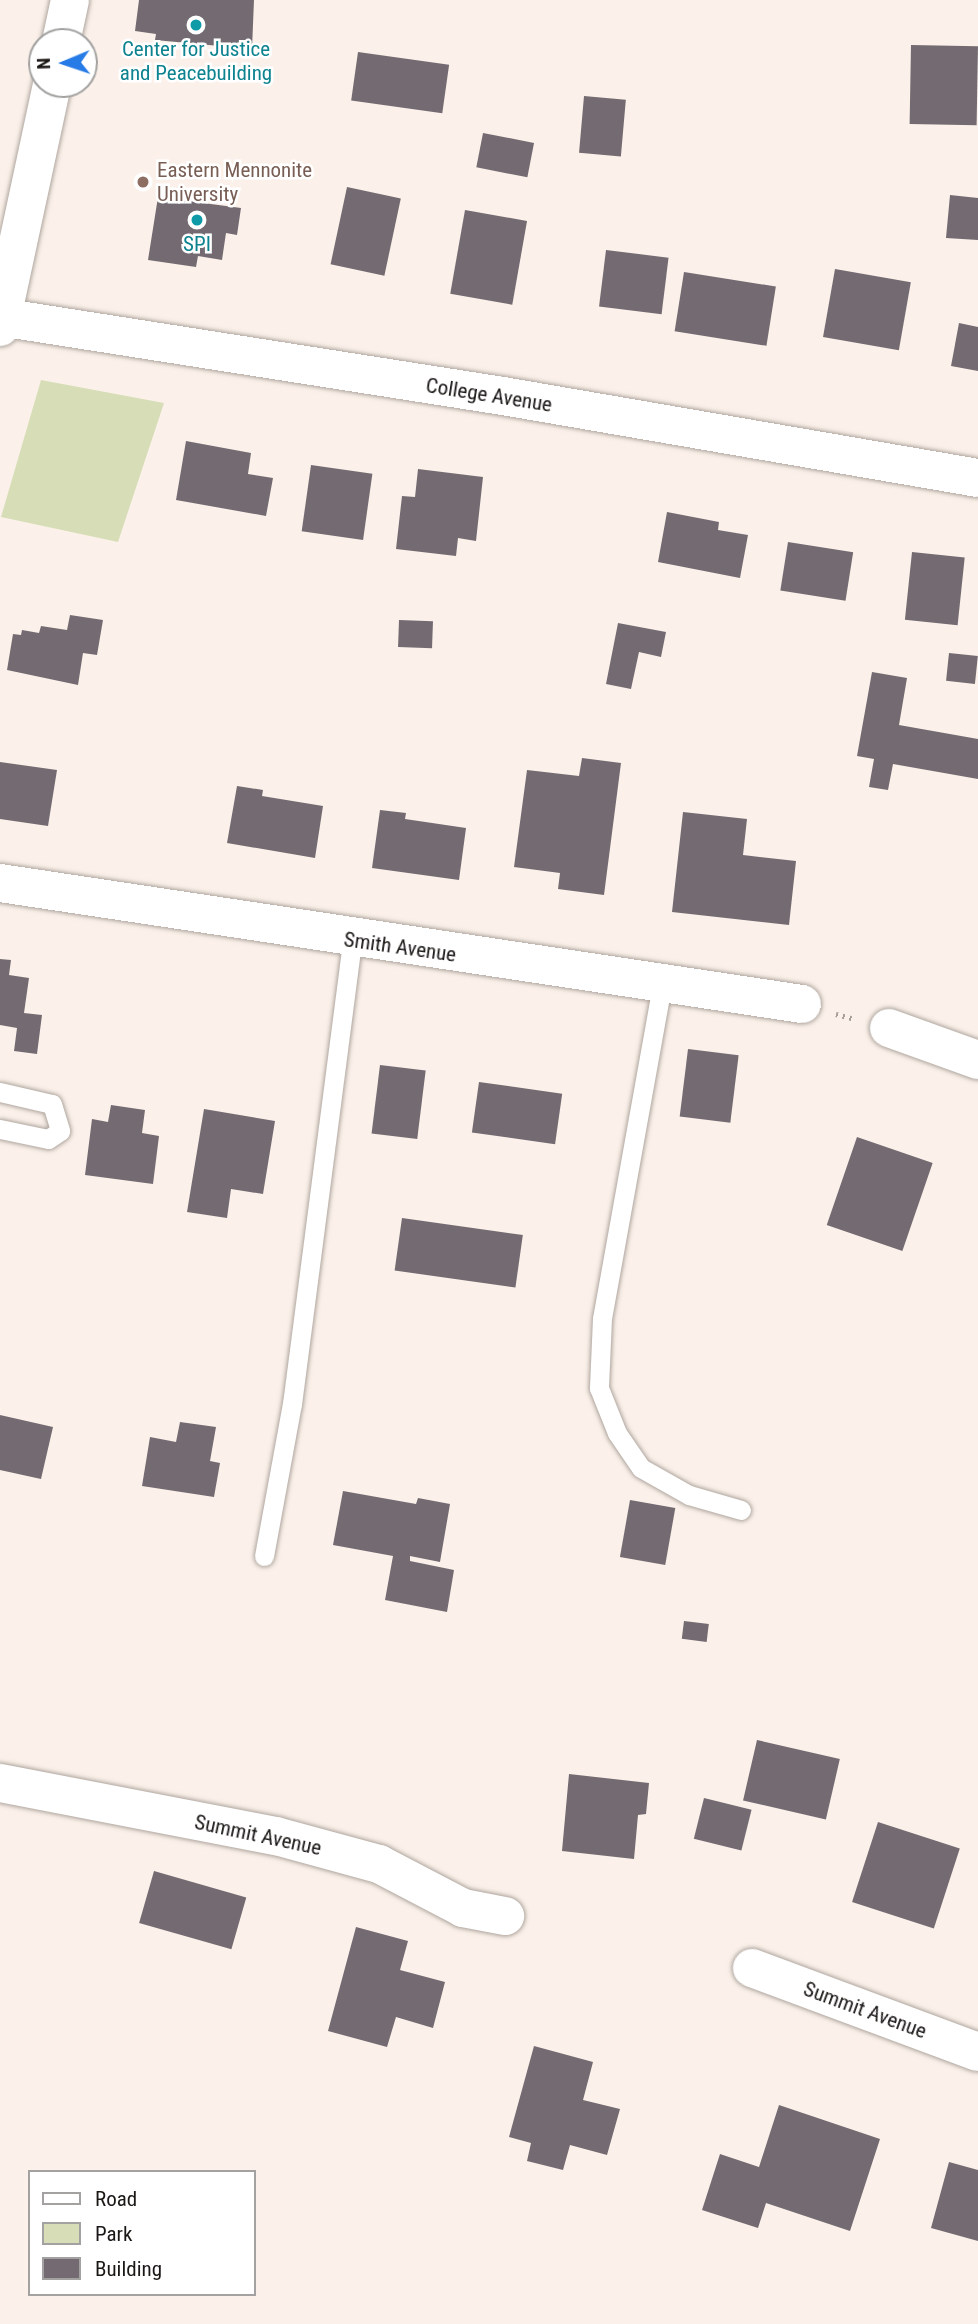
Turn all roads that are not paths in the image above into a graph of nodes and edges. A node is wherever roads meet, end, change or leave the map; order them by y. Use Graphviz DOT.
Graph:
graph roads {
  1 [pos="70,0"];
  2 [pos="64,28"];
  3 [pos="49,98"];
  4 [pos="1,320"];
  5 [pos="978,478"];
  6 [pos="0,883"];
  7 [pos="352,940"];
  8 [pos="662,985"];
  9 [pos="802,1004"];
  10 [pos="889,1028"];
  11 [pos="978,1060"];
  12 [pos="0,1092"];
  13 [pos="0,1129"];
  14 [pos="741,1510"];
  15 [pos="264,1556"];
  16 [pos="0,1783"];
  17 [pos="505,1916"];
  18 [pos="752,1968"];
  19 [pos="978,2052"];
  1 -- 2 [label="street"];
  3 -- 4 [label="street"];
  4 -- 5 [label="street, College Avenue"];
  6 -- 7 [label="street, Smith Avenue"];
  7 -- 8 [label="street, Smith Avenue"];
  7 -- 15 [label="lane"];
  8 -- 9 [label="street, Smith Avenue"];
  8 -- 14 [label="lane"];
  10 -- 11 [label="street"];
  12 -- 13 [label="lane"];
  16 -- 17 [label="street, Summit Avenue"];
  18 -- 19 [label="street, Summit Avenue"];
}
